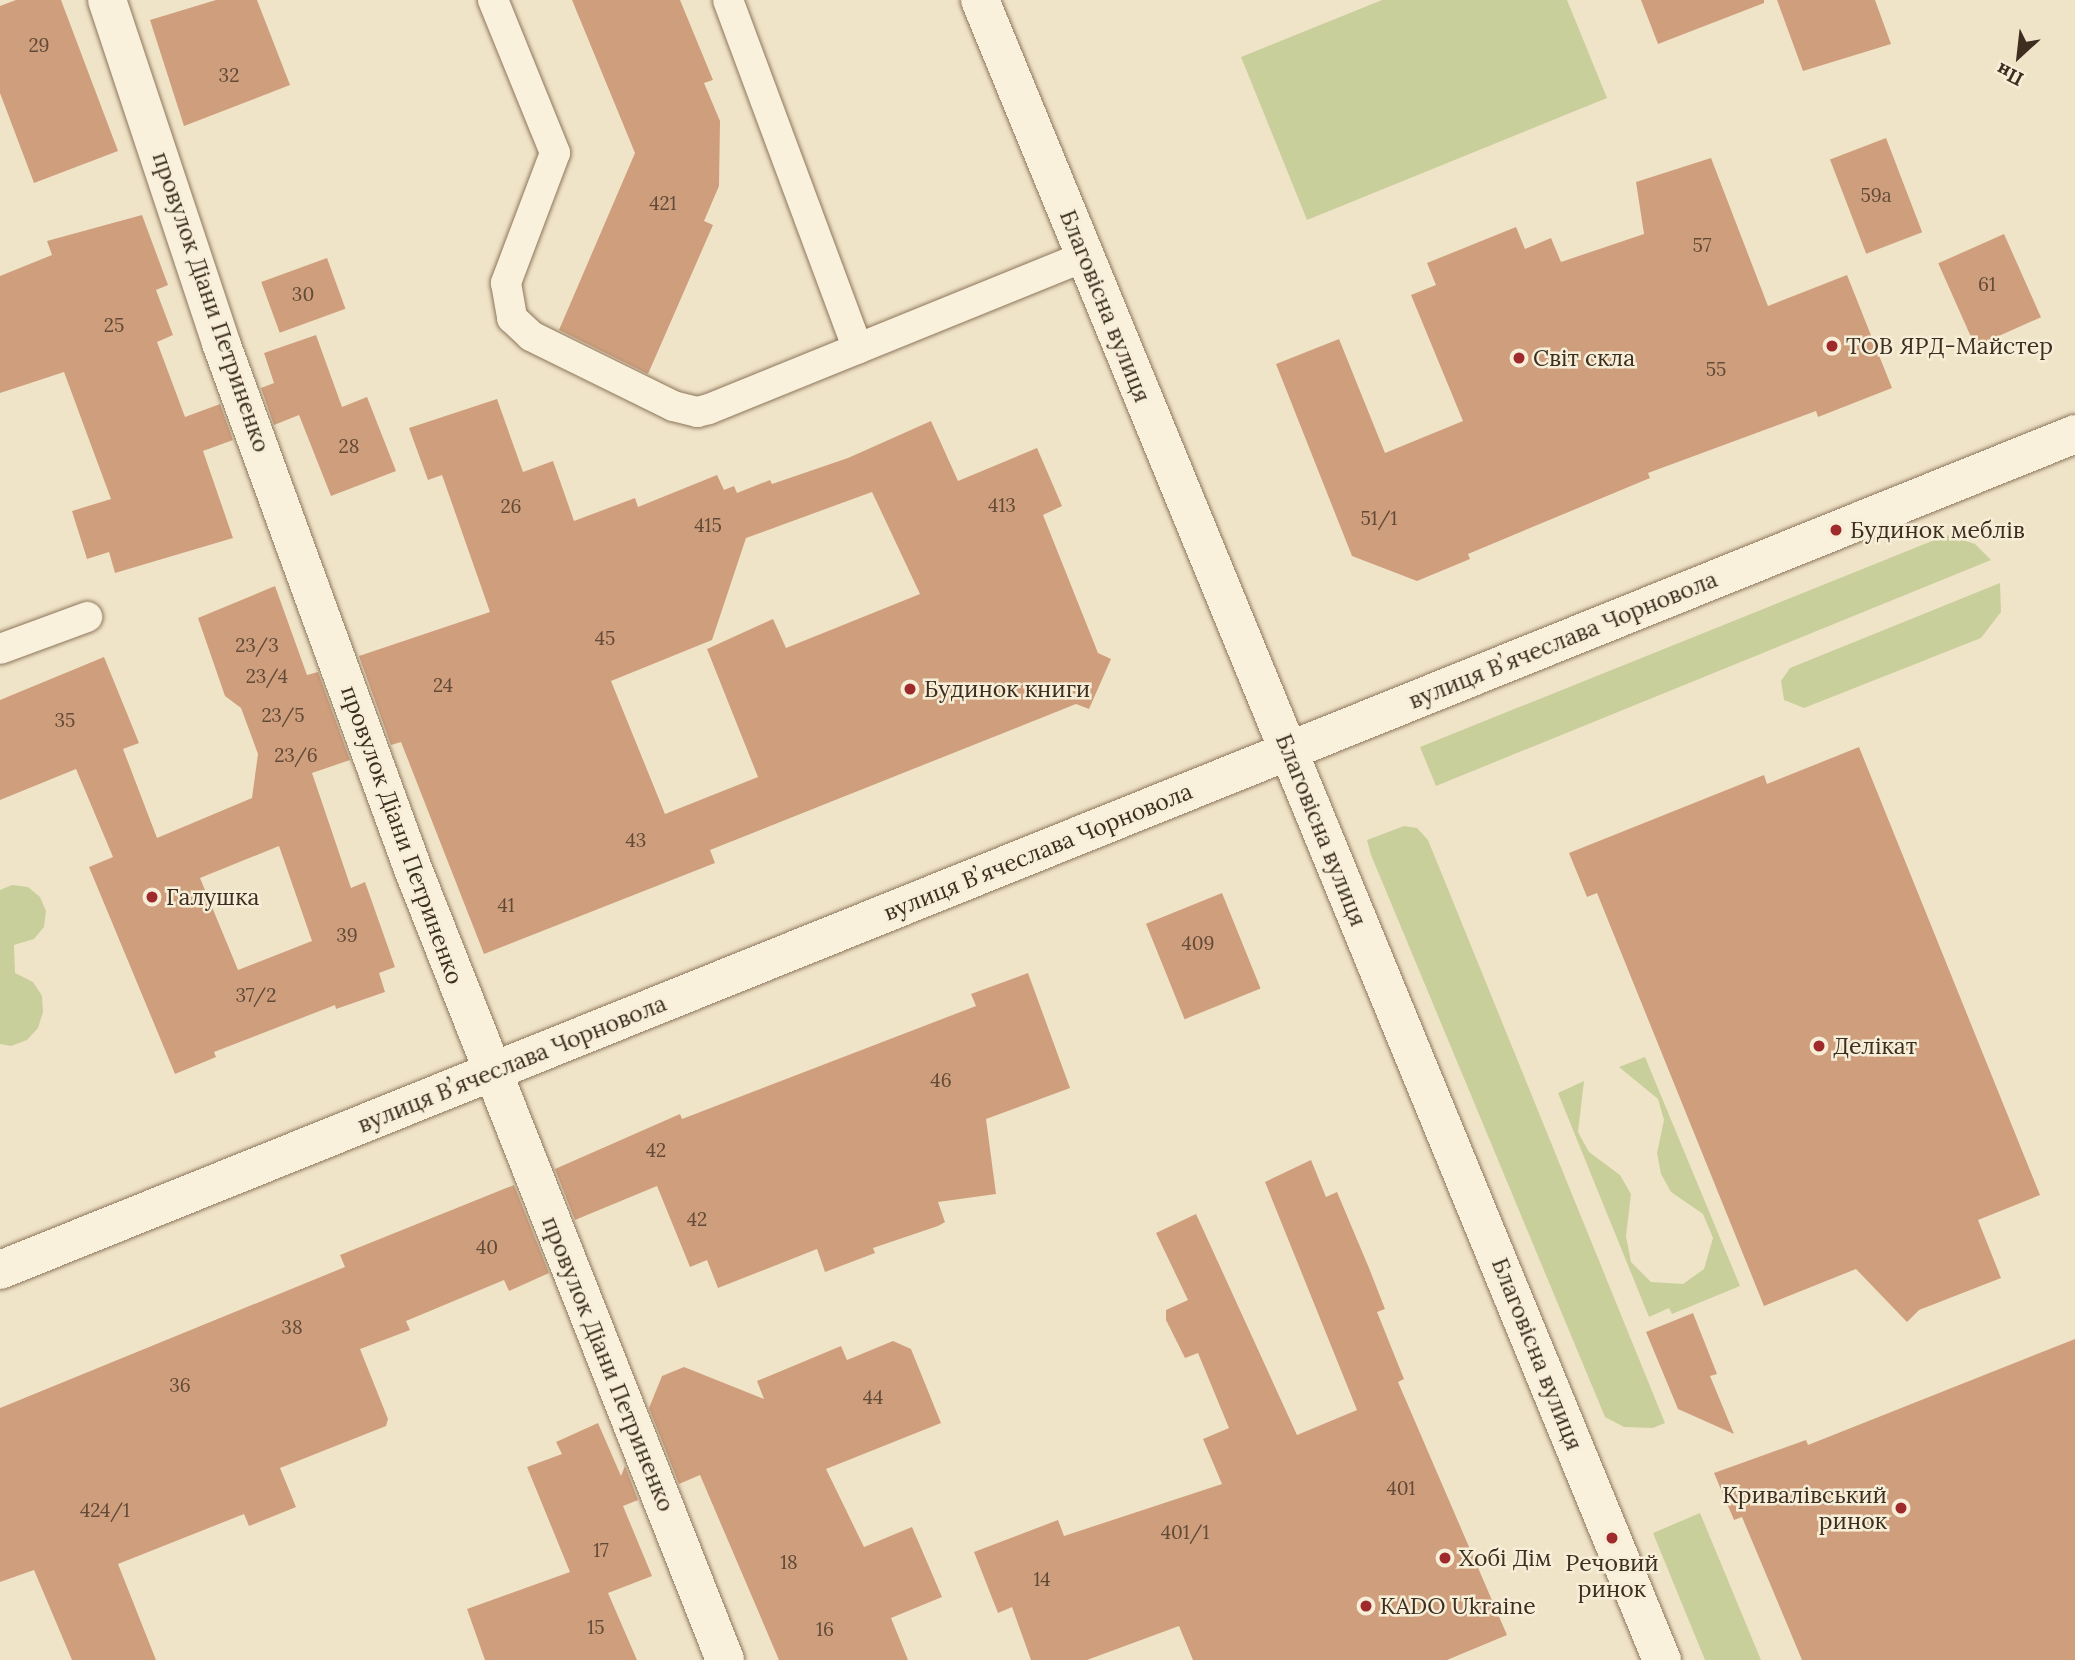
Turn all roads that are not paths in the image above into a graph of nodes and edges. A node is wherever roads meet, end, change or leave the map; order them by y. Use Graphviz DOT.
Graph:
graph roads {
  1 [pos="107,0"];
  2 [pos="493,0"];
  3 [pos="728,0"];
  4 [pos="980,0"];
  5 [pos="1084,257"];
  6 [pos="858,349"];
  7 [pos="2075,434"];
  8 [pos="87,617"];
  9 [pos="0,649"];
  10 [pos="1288,750"];
  11 [pos="490,1073"];
  12 [pos="0,1270"];
  13 [pos="725,1660"];
  14 [pos="1662,1660"];
  1 -- 11 [label="main road, провулок Діани Петриненко"];
  2 -- 6 [label="lane"];
  3 -- 6 [label="lane"];
  4 -- 5 [label="main road, Благовісна вулиця"];
  5 -- 6 [label="lane"];
  5 -- 10 [label="main road, Благовісна вулиця"];
  7 -- 10 [label="main road, вулиця Вʼячеслава Чорновола"];
  8 -- 9 [label="lane"];
  10 -- 11 [label="main road, вулиця Вʼячеслава Чорновола"];
  10 -- 14 [label="main road, Благовісна вулиця"];
  11 -- 12 [label="main road, вулиця Вʼячеслава Чорновола"];
  11 -- 13 [label="main road, провулок Діани Петриненко"];
}
